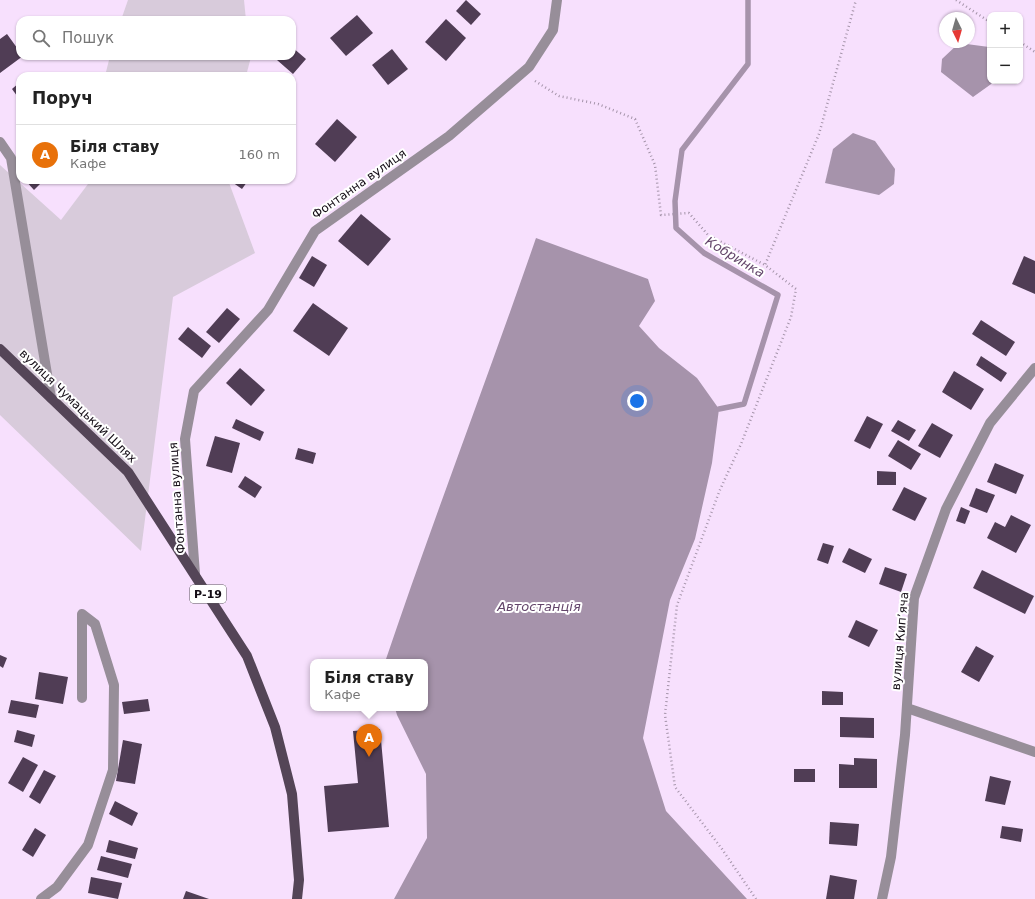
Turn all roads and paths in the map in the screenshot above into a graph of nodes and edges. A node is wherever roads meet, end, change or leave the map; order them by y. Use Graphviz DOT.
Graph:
graph roads {
  1 [pos="557,0"];
  2 [pos="856,0"];
  3 [pos="956,0"];
  4 [pos="987,20"];
  5 [pos="1023,44"];
  6 [pos="1035,52"];
  7 [pos="522,73"];
  8 [pos="0,142"];
  9 [pos="765,265"];
  10 [pos="0,349"];
  11 [pos="1035,368"];
  12 [pos="51,398"];
  13 [pos="195,574"];
  14 [pos="82,698"];
  15 [pos="907,708"];
  16 [pos="1035,752"];
  17 [pos="41,899"];
  18 [pos="298,899"];
  19 [pos="756,899"];
  20 [pos="882,899"];
  1 -- 7 [label="street, Фонтанна вулиця"];
  2 -- 9 [label="path"];
  3 -- 4 [label="path"];
  5 -- 6 [label="path"];
  7 -- 9 [label="path"];
  7 -- 13 [label="street, Фонтанна вулиця"];
  8 -- 12 [label="street"];
  9 -- 19 [label="path"];
  10 -- 12 [label="main road, вулиця Чумацький Шлях / Р-19"];
  11 -- 15 [label="street, вулиця Кипʼяча"];
  12 -- 13 [label="main road, вулиця Чумацький Шлях / Р-19"];
  13 -- 18 [label="main road, вулиця Чумацький Шлях / Р-19"];
  14 -- 17 [label="street"];
  15 -- 16 [label="street"];
  15 -- 20 [label="street, вулиця Кипʼяча"];
}
